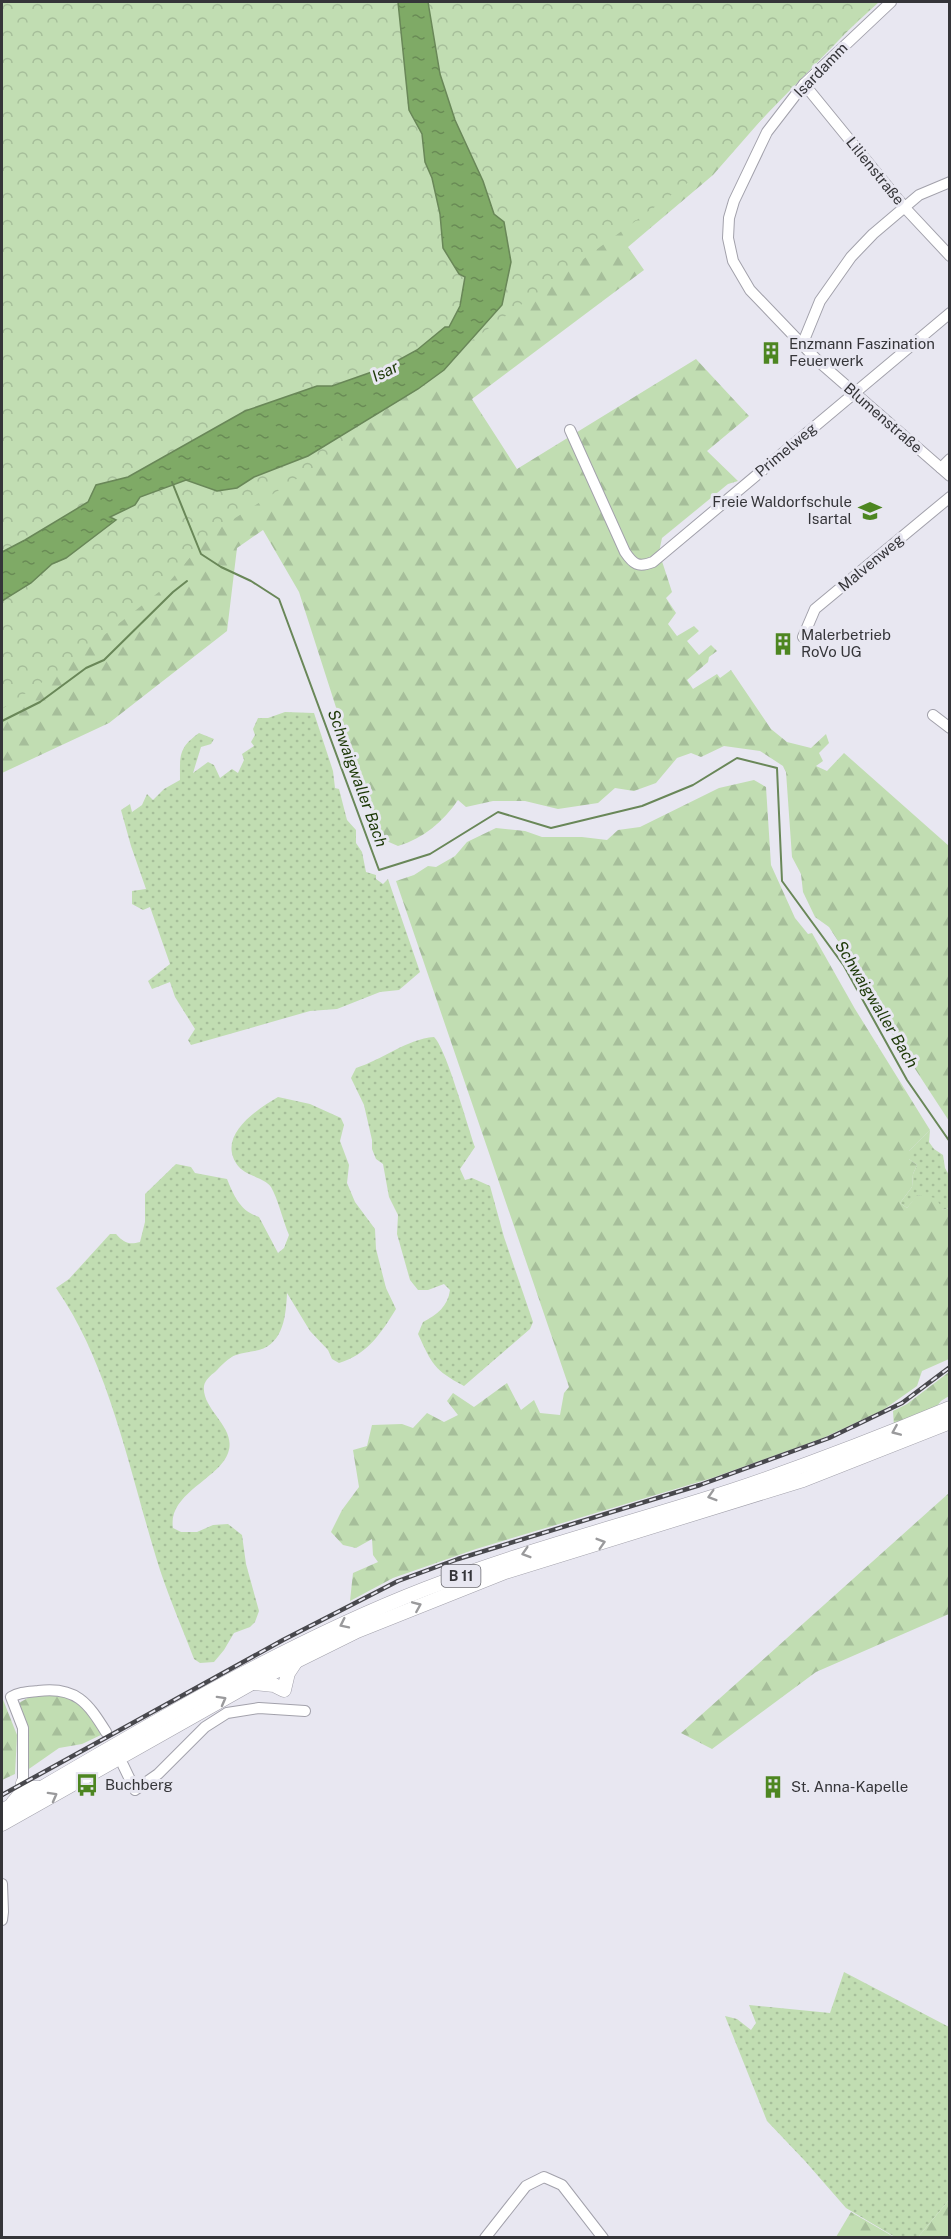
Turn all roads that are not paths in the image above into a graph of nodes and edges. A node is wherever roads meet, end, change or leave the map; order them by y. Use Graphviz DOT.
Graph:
graph roads {
  1 [pos="891,2"];
  2 [pos="804,84"];
  3 [pos="759,146"];
  4 [pos="950,182"];
  5 [pos="906,208"];
  6 [pos="950,256"];
  7 [pos="950,313"];
  8 [pos="802,345"];
  9 [pos="854,393"];
  10 [pos="570,430"];
  11 [pos="950,459"];
  12 [pos="941,468"];
  13 [pos="950,476"];
  14 [pos="950,497"];
  15 [pos="803,637"];
  16 [pos="933,715"];
  17 [pos="950,728"];
  18 [pos="950,1408"];
  19 [pos="950,1422"];
  20 [pos="296,1660"];
  21 [pos="252,1683"];
  22 [pos="284,1690"];
  23 [pos="287,1708"];
  24 [pos="305,1711"];
  25 [pos="106,1732"];
  26 [pos="123,1765"];
  27 [pos="23,1783"];
  28 [pos="41,1788"];
  29 [pos="6,1808"];
  30 [pos="2,1824"];
  31 [pos="2,1884"];
  32 [pos="2,1920"];
  33 [pos="485,2238"];
  34 [pos="603,2238"];
  1 -- 2 [label="street, Isardamm"];
  2 -- 3 [label="street, Isardamm"];
  2 -- 5 [label="street, Lilienstraße"];
  3 -- 8 [label="street, Blumenstraße"];
  4 -- 5 [label="street"];
  5 -- 6 [label="street, Lilienstraße"];
  5 -- 8 [label="street"];
  7 -- 9 [label="street"];
  8 -- 9 [label="street, Blumenstraße"];
  9 -- 10 [label="street, Primelweg"];
  9 -- 12 [label="street, Blumenstraße"];
  11 -- 12 [label="street"];
  12 -- 13 [label="street, Blumenstraße"];
  14 -- 15 [label="street, Malvenweg"];
  16 -- 17 [label="street"];
  18 -- 28 [label="main road, B 11, one-way"];
  20 -- 19 [label="main road, B 11, one-way"];
  20 -- 21 [label="main road, B 11"];
  20 -- 22 [label="main road"];
  21 -- 22 [label="main road"];
  30 -- 21 [label="main road, B 11, one-way"];
  22 -- 23 [label="street"];
  23 -- 24 [label="street"];
  23 -- 26 [label="street"];
  25 -- 27 [label="street"];
  27 -- 28 [label="main road"];
  27 -- 29 [label="main road"];
  28 -- 29 [label="main road, B 11"];
  31 -- 32 [label="street"];
  33 -- 34 [label="street"];
}
